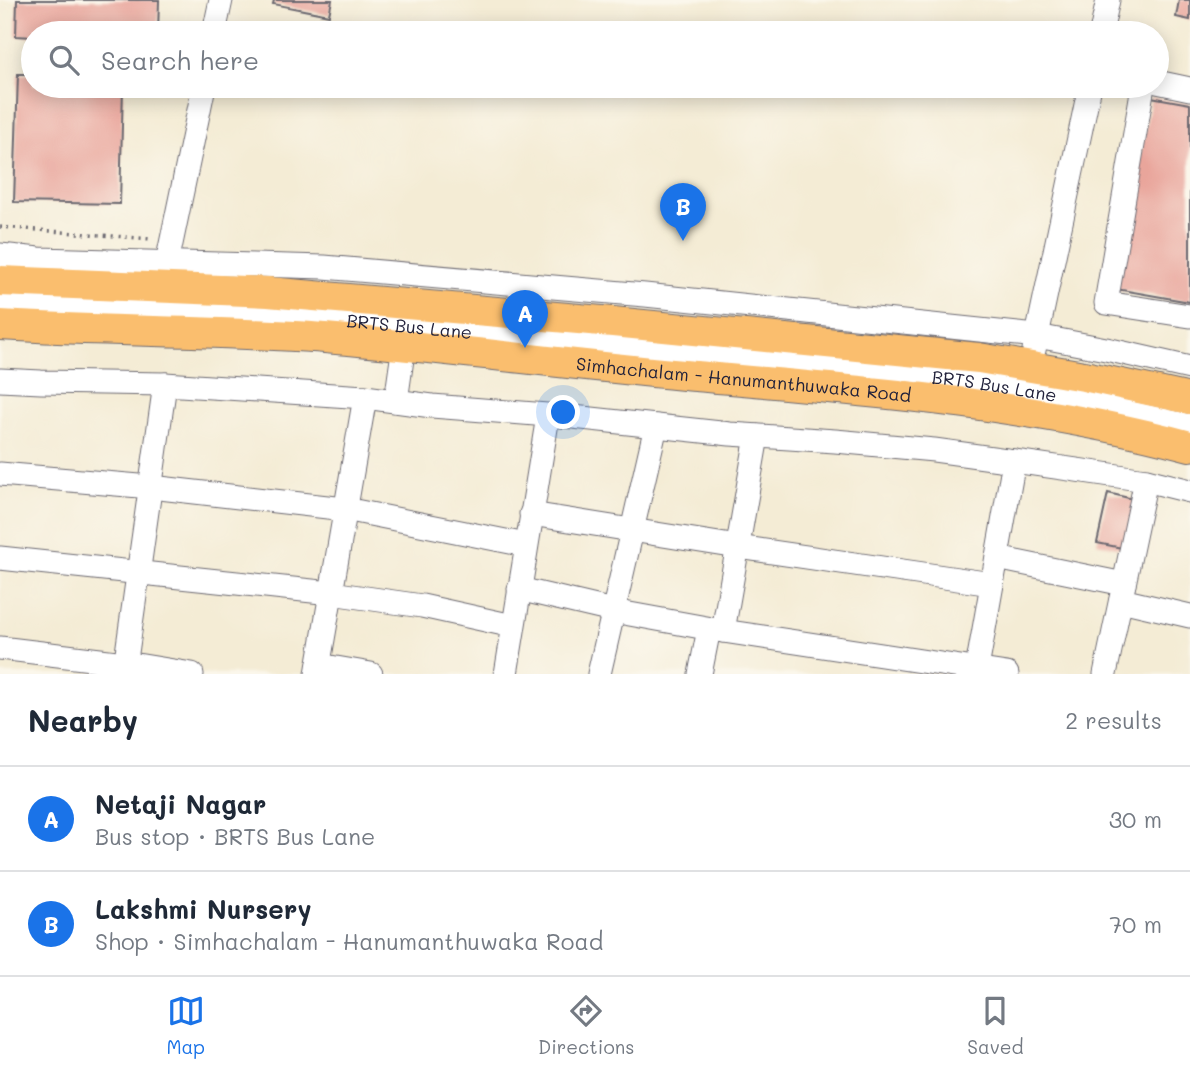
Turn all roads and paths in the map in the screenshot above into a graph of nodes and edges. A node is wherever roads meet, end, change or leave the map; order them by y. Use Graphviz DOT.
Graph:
graph roads {
  1 [pos="221,0"];
  2 [pos="1108,0"];
  3 [pos="217,21"];
  4 [pos="1104,21"];
  5 [pos="1169,85"];
  6 [pos="1190,89"];
  7 [pos="201,98"];
  8 [pos="1087,98"];
  9 [pos="1141,98"];
  10 [pos="0,256"];
  11 [pos="167,263"];
  12 [pos="0,281"];
  13 [pos="0,305"];
  14 [pos="1190,316"];
  15 [pos="0,325"];
  16 [pos="1037,336"];
  17 [pos="404,345"];
  18 [pos="1031,367"];
  19 [pos="1190,368"];
  20 [pos="0,380"];
  21 [pos="165,384"];
  22 [pos="365,397"];
  23 [pos="1190,399"];
  24 [pos="396,401"];
  25 [pos="548,416"];
  26 [pos="656,426"];
  27 [pos="1190,426"];
  28 [pos="757,436"];
  29 [pos="1190,446"];
  30 [pos="1014,461"];
  31 [pos="0,474"];
  32 [pos="1146,480"];
  33 [pos="150,487"];
  34 [pos="1190,491"];
  35 [pos="345,509"];
  36 [pos="531,514"];
  37 [pos="632,530"];
  38 [pos="526,545"];
  39 [pos="738,547"];
  40 [pos="0,558"];
  41 [pos="997,558"];
  42 [pos="138,573"];
  43 [pos="992,584"];
  44 [pos="519,589"];
  45 [pos="1123,592"];
  46 [pos="331,593"];
  47 [pos="613,611"];
  48 [pos="1190,616"];
  49 [pos="513,626"];
  50 [pos="716,630"];
  51 [pos="0,648"];
  52 [pos="124,669"];
  53 [pos="318,669"];
  54 [pos="976,671"];
  55 [pos="192,674"];
  56 [pos="371,674"];
  57 [pos="506,674"];
  58 [pos="599,674"];
  59 [pos="699,674"];
  60 [pos="1007,674"];
  61 [pos="1105,674"];
  1 -- 3 [label="street"];
  2 -- 4 [label="street"];
  5 -- 6 [label="street"];
  7 -- 11 [label="street"];
  8 -- 16 [label="street"];
  9 -- 14 [label="street"];
  10 -- 11 [label="street"];
  11 -- 16 [label="street"];
  12 -- 18 [label="main road"];
  13 -- 27 [label="street, BRTS Bus Lane"];
  15 -- 17 [label="main road, Simhachalam - Hanumanthuwaka Road"];
  16 -- 18 [label="street"];
  16 -- 19 [label="street"];
  17 -- 24 [label="street"];
  17 -- 29 [label="main road, Simhachalam - Hanumanthuwaka Road"];
  18 -- 23 [label="main road"];
  20 -- 21 [label="street"];
  21 -- 22 [label="street"];
  21 -- 33 [label="street"];
  22 -- 24 [label="street"];
  22 -- 35 [label="street"];
  24 -- 25 [label="street"];
  25 -- 26 [label="street"];
  25 -- 36 [label="street"];
  26 -- 28 [label="street"];
  26 -- 37 [label="street"];
  28 -- 30 [label="street"];
  28 -- 39 [label="street"];
  30 -- 32 [label="street"];
  30 -- 41 [label="street"];
  31 -- 33 [label="street"];
  32 -- 34 [label="street"];
  32 -- 45 [label="street"];
  33 -- 35 [label="street"];
  33 -- 42 [label="street"];
  35 -- 38 [label="street"];
  35 -- 46 [label="street"];
  36 -- 37 [label="street"];
  36 -- 38 [label="street"];
  37 -- 39 [label="street"];
  37 -- 47 [label="street"];
  38 -- 44 [label="street"];
  39 -- 43 [label="street"];
  39 -- 50 [label="street"];
  40 -- 42 [label="street"];
  41 -- 43 [label="street"];
  41 -- 45 [label="street"];
  42 -- 46 [label="street"];
  42 -- 52 [label="street"];
  43 -- 54 [label="street"];
  44 -- 47 [label="street"];
  44 -- 49 [label="street"];
  45 -- 48 [label="street"];
  45 -- 61 [label="street"];
  46 -- 49 [label="street"];
  46 -- 53 [label="street"];
  47 -- 50 [label="street"];
  47 -- 58 [label="street"];
  49 -- 57 [label="street"];
  50 -- 54 [label="street"];
  50 -- 59 [label="street"];
  51 -- 52 [label="street"];
  52 -- 55 [label="street"];
  53 -- 56 [label="street"];
  54 -- 60 [label="street"];
}
